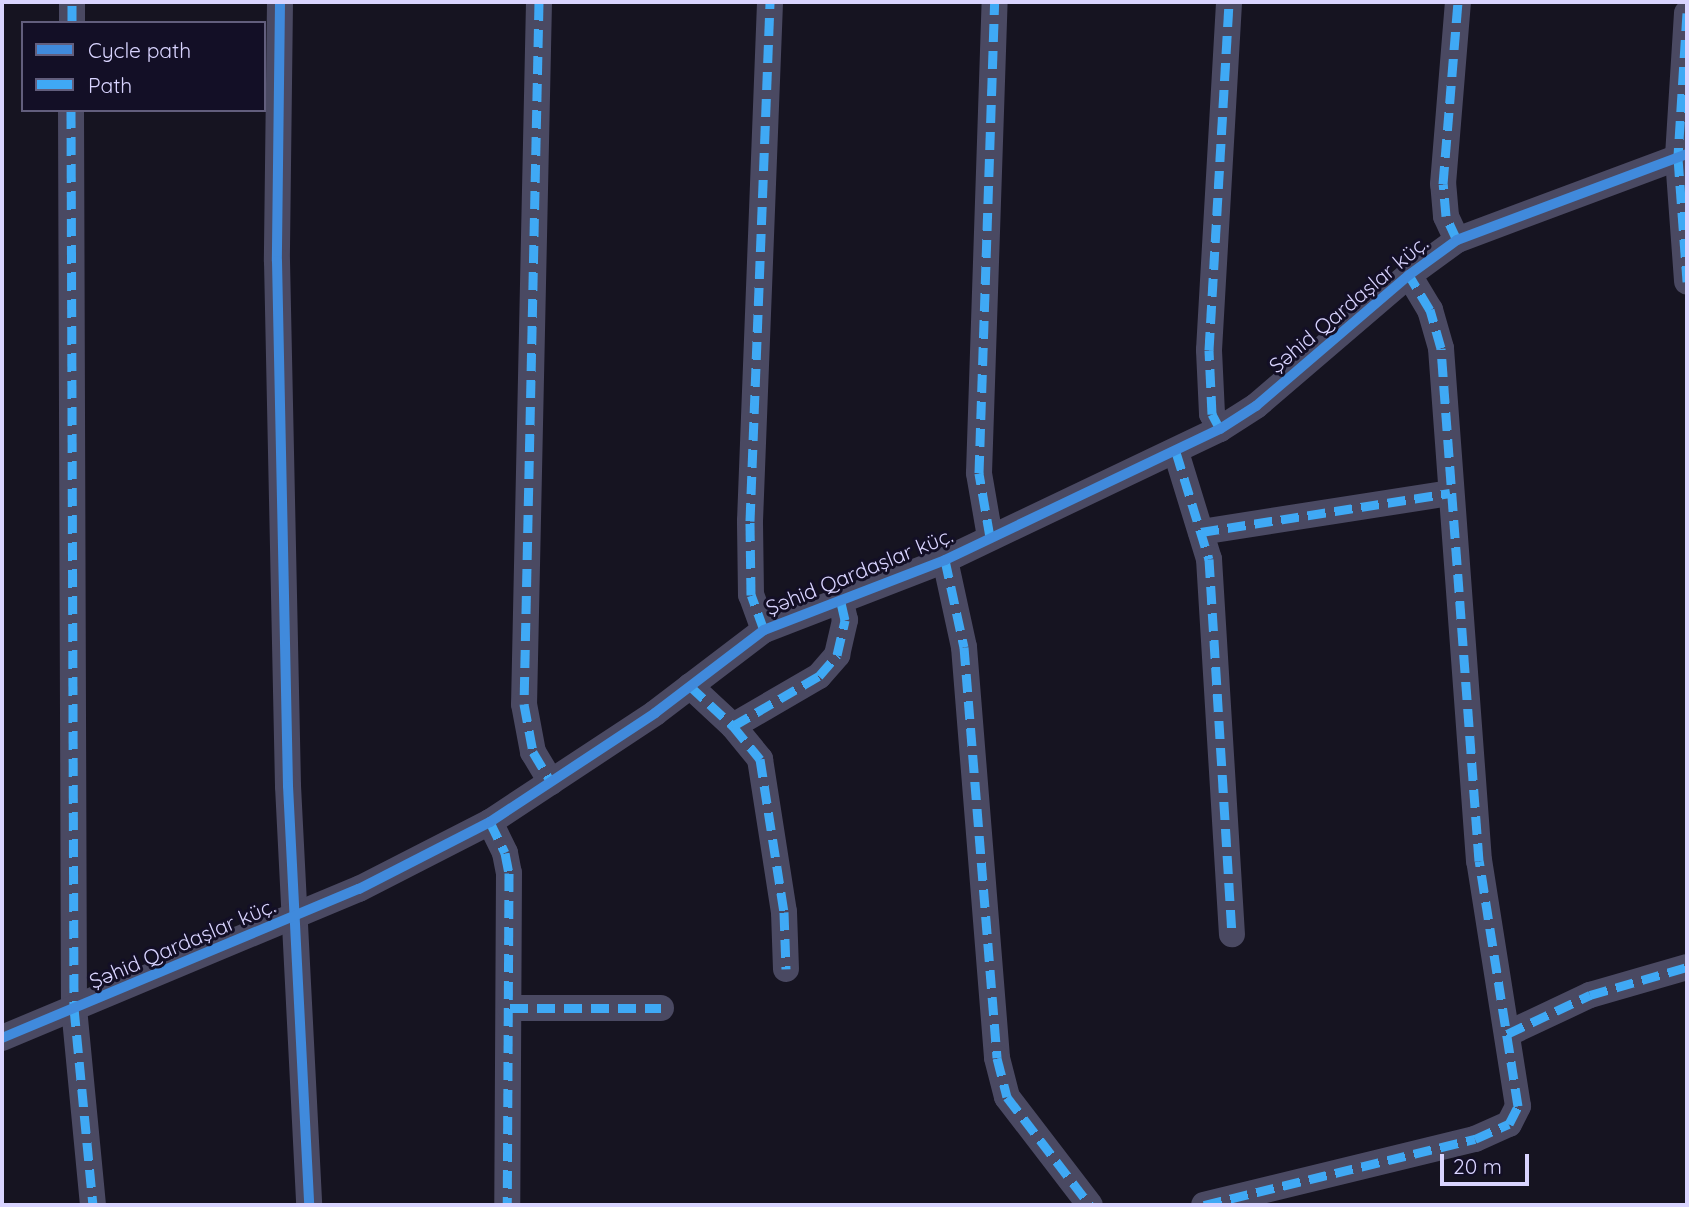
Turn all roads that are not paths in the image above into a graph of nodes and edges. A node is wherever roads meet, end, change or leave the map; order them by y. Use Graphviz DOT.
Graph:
graph roads {
  1 [pos="72,2"];
  2 [pos="280,2"];
  3 [pos="540,2"];
  4 [pos="770,2"];
  5 [pos="995,2"];
  6 [pos="1229,2"];
  7 [pos="1458,2"];
  8 [pos="1687,13"];
  9 [pos="72,21"];
  10 [pos="71,112"];
  11 [pos="1682,156"];
  12 [pos="1457,240"];
  13 [pos="1409,275"];
  14 [pos="1687,282"];
  15 [pos="1220,429"];
  16 [pos="1176,452"];
  17 [pos="1450,493"];
  18 [pos="1201,532"];
  19 [pos="990,537"];
  20 [pos="945,560"];
  21 [pos="840,598"];
  22 [pos="764,630"];
  23 [pos="690,686"];
  24 [pos="733,726"];
  25 [pos="551,782"];
  26 [pos="490,822"];
  27 [pos="296,916"];
  28 [pos="1232,934"];
  29 [pos="1687,967"];
  30 [pos="786,968"];
  31 [pos="74,1008"];
  32 [pos="510,1008"];
  33 [pos="661,1008"];
  34 [pos="1507,1034"];
  35 [pos="2,1038"];
  36 [pos="93,1205"];
  37 [pos="310,1205"];
  38 [pos="507,1205"];
  39 [pos="1090,1205"];
  40 [pos="1204,1205"];
  1 -- 9 [label="street"];
  2 -- 27 [label="street"];
  3 -- 25 [label="street"];
  4 -- 22 [label="street"];
  5 -- 19 [label="street"];
  6 -- 15 [label="street"];
  7 -- 12 [label="street"];
  8 -- 11 [label="street"];
  10 -- 31 [label="street"];
  11 -- 12 [label="street, Şəhid Qardaşlar küç."];
  11 -- 14 [label="street"];
  12 -- 13 [label="street, Şəhid Qardaşlar küç."];
  13 -- 15 [label="street, Şəhid Qardaşlar küç."];
  13 -- 17 [label="street"];
  15 -- 16 [label="street, Şəhid Qardaşlar küç."];
  16 -- 18 [label="street"];
  16 -- 19 [label="street, Şəhid Qardaşlar küç."];
  17 -- 18 [label="street"];
  17 -- 34 [label="street"];
  18 -- 28 [label="street"];
  19 -- 20 [label="street, Şəhid Qardaşlar küç."];
  20 -- 21 [label="street, Şəhid Qardaşlar küç."];
  20 -- 39 [label="street"];
  21 -- 22 [label="street, Şəhid Qardaşlar küç."];
  21 -- 24 [label="street"];
  22 -- 23 [label="street, Şəhid Qardaşlar küç."];
  23 -- 24 [label="street"];
  23 -- 25 [label="street, Şəhid Qardaşlar küç."];
  24 -- 30 [label="street"];
  25 -- 26 [label="street, Şəhid Qardaşlar küç."];
  26 -- 27 [label="street, Şəhid Qardaşlar küç."];
  26 -- 32 [label="street"];
  27 -- 31 [label="street, Şəhid Qardaşlar küç."];
  27 -- 37 [label="street"];
  29 -- 34 [label="street"];
  31 -- 35 [label="street, Şəhid Qardaşlar küç."];
  31 -- 36 [label="street"];
  32 -- 33 [label="street"];
  32 -- 38 [label="street"];
  34 -- 40 [label="street"];
}
